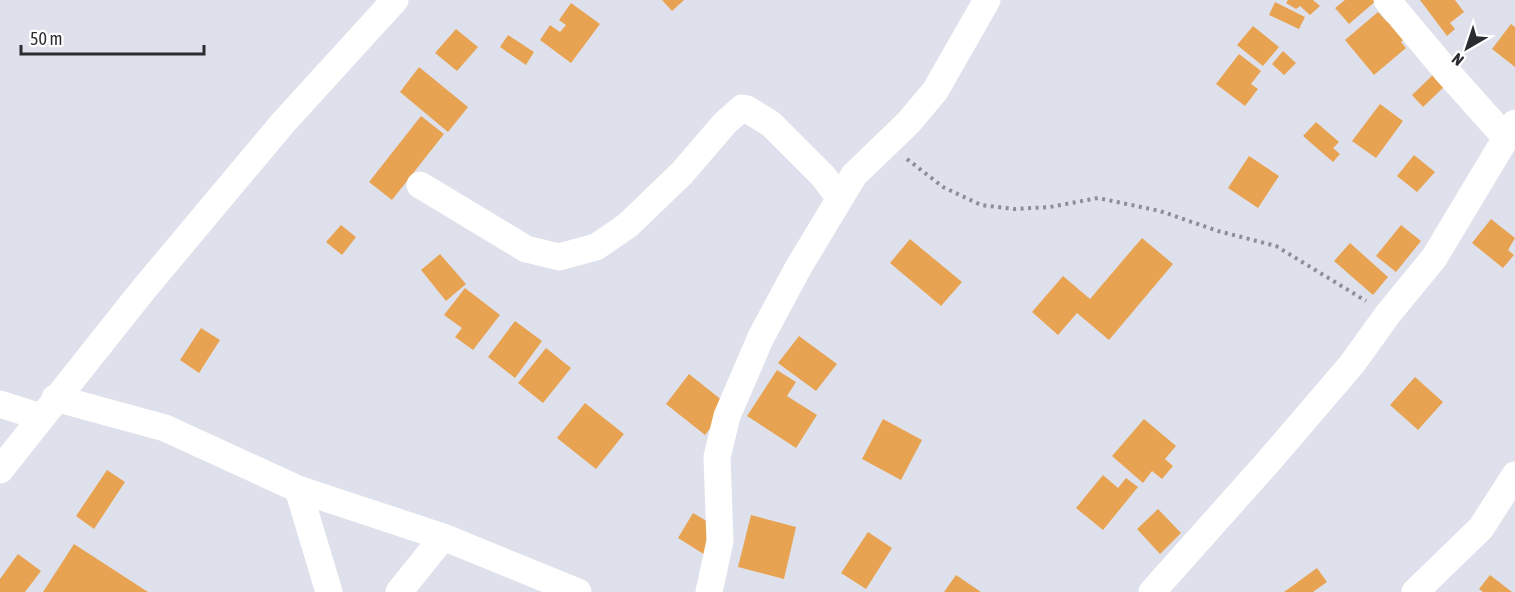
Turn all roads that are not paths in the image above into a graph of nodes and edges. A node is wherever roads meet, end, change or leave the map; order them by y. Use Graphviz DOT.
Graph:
graph roads {
  1 [pos="395,0"];
  2 [pos="987,0"];
  3 [pos="1387,0"];
  4 [pos="1511,131"];
  5 [pos="420,184"];
  6 [pos="839,197"];
  7 [pos="0,404"];
  8 [pos="48,408"];
  9 [pos="0,470"];
  10 [pos="1515,475"];
  11 [pos="298,489"];
  12 [pos="443,537"];
  13 [pos="329,592"];
  14 [pos="399,592"];
  15 [pos="578,592"];
  16 [pos="709,592"];
  17 [pos="1152,592"];
  18 [pos="1415,592"];
  1 -- 8 [label="street"];
  2 -- 6 [label="street"];
  3 -- 4 [label="street"];
  4 -- 17 [label="street"];
  5 -- 6 [label="street"];
  6 -- 16 [label="street"];
  7 -- 8 [label="street"];
  8 -- 9 [label="street"];
  8 -- 11 [label="street"];
  10 -- 18 [label="street"];
  11 -- 12 [label="street"];
  11 -- 13 [label="street"];
  12 -- 14 [label="street"];
  12 -- 15 [label="street"];
}
